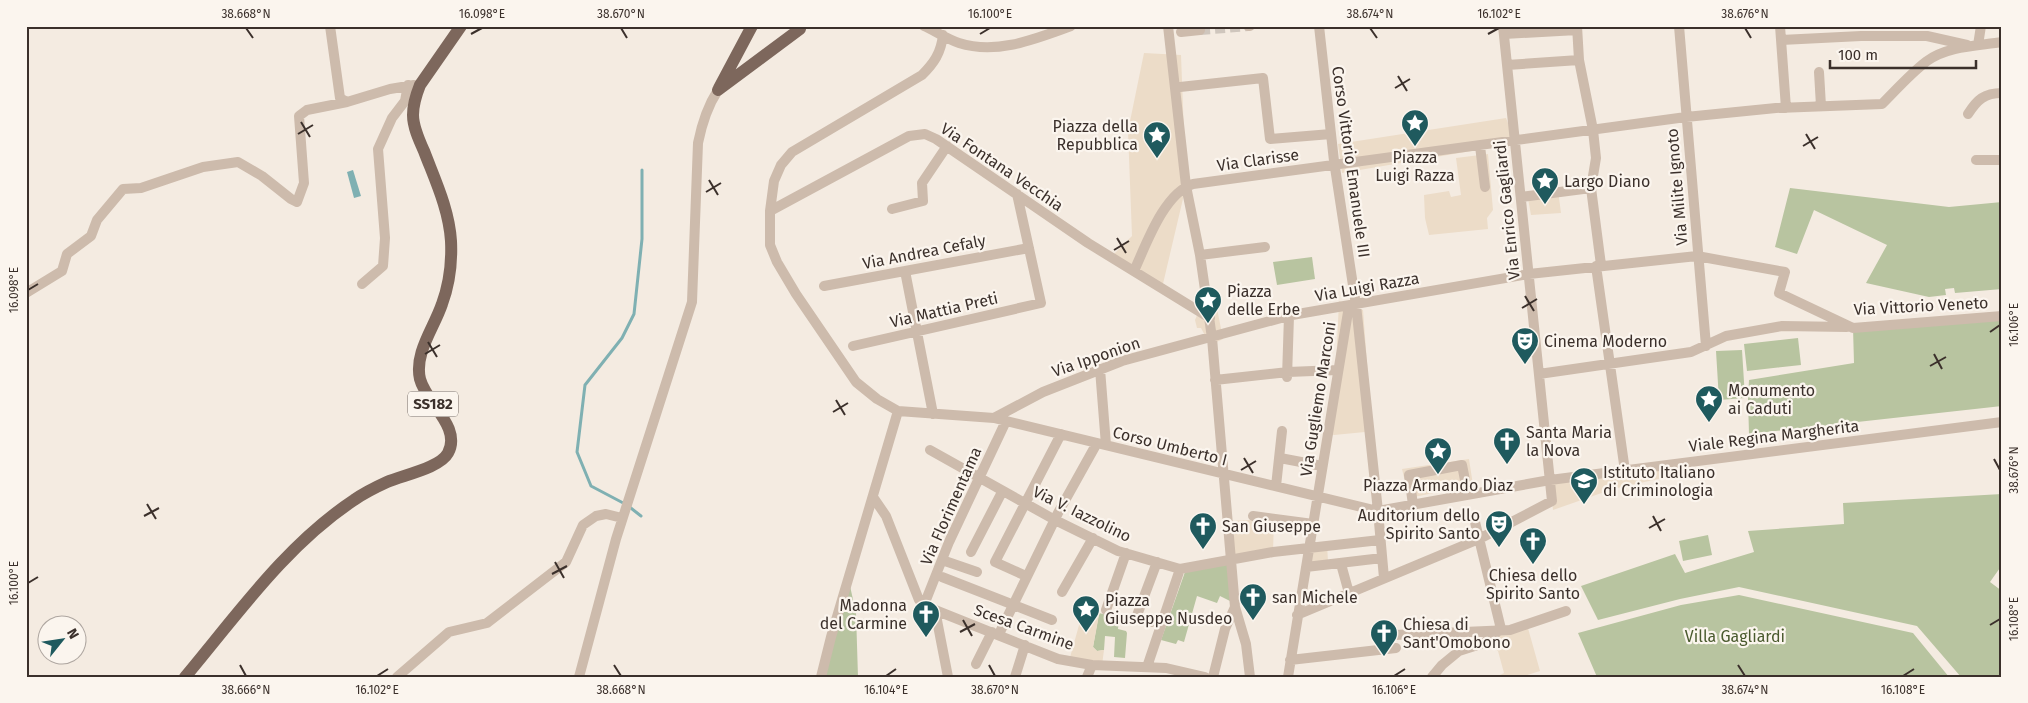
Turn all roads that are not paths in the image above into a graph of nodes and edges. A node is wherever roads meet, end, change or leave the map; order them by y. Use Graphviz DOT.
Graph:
graph roads {
  1 [pos="330,26"];
  2 [pos="460,26"];
  3 [pos="752,26"];
  4 [pos="788,26"];
  5 [pos="924,26"];
  6 [pos="1071,26"];
  7 [pos="1319,26"];
  8 [pos="1679,26"];
  9 [pos="1780,26"];
  10 [pos="1981,26"];
  11 [pos="803,28"];
  12 [pos="1577,28"];
  13 [pos="1182,29"];
  14 [pos="1169,30"];
  15 [pos="1200,30"];
  16 [pos="1503,30"];
  17 [pos="943,35"];
  18 [pos="1781,40"];
  19 [pos="2002,42"];
  20 [pos="1974,46"];
  21 [pos="1579,60"];
  22 [pos="1507,65"];
  23 [pos="1819,72"];
  24 [pos="414,85"];
  25 [pos="1180,87"];
  26 [pos="718,90"];
  27 [pos="2002,93"];
  28 [pos="347,102"];
  29 [pos="1821,106"];
  30 [pos="1786,108"];
  31 [pos="1968,114"];
  32 [pos="1686,117"];
  33 [pos="1593,130"];
  34 [pos="1331,134"];
  35 [pos="1515,141"];
  36 [pos="947,146"];
  37 [pos="1480,146"];
  38 [pos="1976,160"];
  39 [pos="2002,160"];
  40 [pos="1334,165"];
  41 [pos="1186,186"];
  42 [pos="1485,187"];
  43 [pos="1591,188"];
  44 [pos="1017,194"];
  45 [pos="1521,196"];
  46 [pos="892,209"];
  47 [pos="770,211"];
  48 [pos="1265,247"];
  49 [pos="1029,248"];
  50 [pos="1200,255"];
  51 [pos="1698,256"];
  52 [pos="1598,265"];
  53 [pos="905,271"];
  54 [pos="1134,271"];
  55 [pos="1529,274"];
  56 [pos="362,284"];
  57 [pos="824,286"];
  58 [pos="26,293"];
  59 [pos="1352,306"];
  60 [pos="1289,316"];
  61 [pos="2002,316"];
  62 [pos="1210,318"];
  63 [pos="1853,328"];
  64 [pos="917,332"];
  65 [pos="1212,338"];
  66 [pos="853,346"];
  67 [pos="1706,346"];
  68 [pos="1610,364"];
  69 [pos="1100,369"];
  70 [pos="1338,370"];
  71 [pos="1539,374"];
  72 [pos="1287,375"];
  73 [pos="1215,380"];
  74 [pos="898,411"];
  75 [pos="933,414"];
  76 [pos="994,418"];
  77 [pos="1006,421"];
  78 [pos="2002,422"];
  79 [pos="1282,430"];
  80 [pos="1061,434"];
  81 [pos="1102,444"];
  82 [pos="930,450"];
  83 [pos="1280,458"];
  84 [pos="1322,466"];
  85 [pos="1625,470"];
  86 [pos="1223,474"];
  87 [pos="979,479"];
  88 [pos="1550,480"];
  89 [pos="1276,486"];
  90 [pos="1002,492"];
  91 [pos="1468,495"];
  92 [pos="1317,496"];
  93 [pos="873,497"];
  94 [pos="1026,504"];
  95 [pos="1413,505"];
  96 [pos="1378,511"];
  97 [pos="1253,516"];
  98 [pos="622,518"];
  99 [pos="1054,520"];
  100 [pos="1475,522"];
  101 [pos="1312,524"];
  102 [pos="1093,538"];
  103 [pos="1479,539"];
  104 [pos="1380,540"];
  105 [pos="1308,548"];
  106 [pos="971,552"];
  107 [pos="1126,553"];
  108 [pos="1382,558"];
  109 [pos="1231,559"];
  110 [pos="942,560"];
  111 [pos="1157,562"];
  112 [pos="1341,564"];
  113 [pos="1306,566"];
  114 [pos="1180,569"];
  115 [pos="977,572"];
  116 [pos="1026,576"];
  117 [pos="942,577"];
  118 [pos="1384,578"];
  119 [pos="1062,592"];
  120 [pos="1349,593"];
  121 [pos="924,604"];
  122 [pos="1013,604"];
  123 [pos="1235,607"];
  124 [pos="935,610"];
  125 [pos="1106,610"];
  126 [pos="1566,611"];
  127 [pos="1297,615"];
  128 [pos="1052,620"];
  129 [pos="1152,622"];
  130 [pos="1501,629"];
  131 [pos="995,633"];
  132 [pos="1394,635"];
  133 [pos="1025,645"];
  134 [pos="1396,648"];
  135 [pos="1290,660"];
  136 [pos="976,664"];
  137 [pos="1092,665"];
  138 [pos="1147,667"];
  139 [pos="1205,676"];
  140 [pos="184,677"];
  141 [pos="397,677"];
  142 [pos="579,677"];
  143 [pos="821,677"];
  144 [pos="948,677"];
  145 [pos="1015,677"];
  146 [pos="1087,677"];
  147 [pos="1250,677"];
  148 [pos="1288,677"];
  149 [pos="1432,677"];
  1 -- 28 [label="street"];
  2 -- 24 [label="main road, SS182"];
  3 -- 26 [label="main road"];
  4 -- 11 [label="main road"];
  5 -- 17 [label="street"];
  6 -- 17 [label="street"];
  7 -- 34 [label="street, Corso Vittorio Emanuele III"];
  8 -- 32 [label="street, Via Milite Ignoto"];
  9 -- 18 [label="street"];
  10 -- 20 [label="street"];
  11 -- 26 [label="main road"];
  12 -- 16 [label="street"];
  12 -- 21 [label="street"];
  13 -- 14 [label="street"];
  13 -- 15 [label="street"];
  14 -- 41 [label="street"];
  16 -- 22 [label="street, Via Enrico Gagliardi"];
  17 -- 47 [label="street"];
  18 -- 20 [label="street"];
  18 -- 30 [label="street"];
  19 -- 20 [label="street"];
  20 -- 29 [label="street, Via Clarisse"];
  21 -- 22 [label="street"];
  21 -- 33 [label="street"];
  22 -- 35 [label="street, Via Enrico Gagliardi"];
  23 -- 29 [label="street"];
  24 -- 28 [label="street"];
  24 -- 56 [label="street"];
  24 -- 140 [label="main road, SS182"];
  25 -- 34 [label="street"];
  26 -- 98 [label="street"];
  27 -- 31 [label="street"];
  28 -- 58 [label="street"];
  29 -- 30 [label="street, Via Clarisse"];
  30 -- 32 [label="street, Via Clarisse"];
  32 -- 33 [label="street, Via Clarisse"];
  32 -- 51 [label="street, Via Milite Ignoto"];
  33 -- 35 [label="street, Via Clarisse"];
  33 -- 43 [label="street"];
  34 -- 40 [label="street, Corso Vittorio Emanuele III"];
  35 -- 37 [label="street, Via Clarisse"];
  35 -- 45 [label="street, Via Enrico Gagliardi"];
  36 -- 44 [label="street, Via Fontana Vecchia"];
  36 -- 46 [label="street"];
  36 -- 47 [label="street, Via Fontana Vecchia"];
  37 -- 40 [label="street, Via Clarisse"];
  37 -- 42 [label="street"];
  38 -- 39 [label="street"];
  40 -- 41 [label="street, Via Clarisse"];
  40 -- 59 [label="street, Corso Vittorio Emanuele III"];
  41 -- 50 [label="street"];
  41 -- 54 [label="street"];
  43 -- 45 [label="street"];
  43 -- 52 [label="street"];
  44 -- 49 [label="street"];
  44 -- 54 [label="street, Via Fontana Vecchia"];
  45 -- 55 [label="street, Via Enrico Gagliardi"];
  47 -- 74 [label="street"];
  48 -- 50 [label="street"];
  49 -- 53 [label="street, Via Andrea Cefaly"];
  49 -- 64 [label="street, Via Mattia Preti"];
  50 -- 62 [label="street"];
  51 -- 52 [label="street, Via Luigi Razza"];
  51 -- 63 [label="street, Via Vittorio Veneto"];
  51 -- 67 [label="street, Via Milite Ignoto"];
  52 -- 55 [label="street, Via Luigi Razza"];
  52 -- 68 [label="street"];
  53 -- 57 [label="street, Via Andrea Cefaly"];
  53 -- 64 [label="street"];
  54 -- 62 [label="street, Via Fontana Vecchia"];
  55 -- 59 [label="street, Via Luigi Razza"];
  55 -- 71 [label="street, Via Enrico Gagliardi"];
  59 -- 60 [label="street, Via Luigi Razza"];
  59 -- 70 [label="street, Via Gugliemo Marconi"];
  59 -- 96 [label="street, Corso Vittorio Emanuele III"];
  60 -- 65 [label="street, Via Luigi Razza"];
  60 -- 72 [label="street"];
  61 -- 63 [label="street, Via Vittorio Veneto"];
  62 -- 65 [label="street"];
  63 -- 67 [label="street"];
  64 -- 66 [label="street, Via Mattia Preti"];
  64 -- 75 [label="street"];
  65 -- 69 [label="street, Via Ipponion"];
  65 -- 73 [label="street"];
  67 -- 68 [label="street"];
  68 -- 71 [label="street"];
  68 -- 85 [label="street"];
  69 -- 76 [label="street, Via Ipponion"];
  69 -- 81 [label="street"];
  70 -- 72 [label="street"];
  70 -- 84 [label="street, Via Gugliemo Marconi"];
  71 -- 88 [label="street, Via Enrico Gagliardi"];
  72 -- 73 [label="street"];
  73 -- 86 [label="street"];
  74 -- 75 [label="street, Corso Umberto I"];
  74 -- 93 [label="street"];
  75 -- 76 [label="street, Corso Umberto I"];
  76 -- 77 [label="street, Corso Umberto I"];
  77 -- 80 [label="street, Corso Umberto I"];
  77 -- 87 [label="street, Via Florimentama"];
  78 -- 85 [label="street, Viale Regina Margherita"];
  79 -- 83 [label="street"];
  80 -- 81 [label="street, Corso Umberto I"];
  80 -- 94 [label="street"];
  81 -- 86 [label="street, Corso Umberto I"];
  81 -- 99 [label="street"];
  82 -- 87 [label="street, Via V. Iazzolino"];
  83 -- 84 [label="street"];
  83 -- 89 [label="street"];
  84 -- 92 [label="street, Via Gugliemo Marconi"];
  85 -- 88 [label="street, Viale Regina Margherita"];
  86 -- 89 [label="street, Corso Umberto I"];
  86 -- 109 [label="street"];
  87 -- 90 [label="street, Via V. Iazzolino"];
  87 -- 110 [label="street, Via Florimentama"];
  88 -- 91 [label="street, Corso Umberto I"];
  88 -- 103 [label="street, Via Enrico Gagliardi"];
  89 -- 92 [label="street, Corso Umberto I"];
  90 -- 94 [label="street, Via V. Iazzolino"];
  90 -- 106 [label="street"];
  91 -- 95 [label="street, Corso Umberto I"];
  91 -- 95 [label="street"];
  92 -- 96 [label="street, Corso Umberto I"];
  92 -- 101 [label="street, Via Gugliemo Marconi"];
  93 -- 121 [label="street"];
  93 -- 143 [label="street"];
  94 -- 99 [label="street, Via V. Iazzolino"];
  94 -- 116 [label="street"];
  95 -- 96 [label="street, Corso Umberto I"];
  96 -- 104 [label="street, Corso Vittorio Emanuele III"];
  97 -- 101 [label="street"];
  98 -- 141 [label="street"];
  98 -- 142 [label="street"];
  99 -- 102 [label="street, Via V. Iazzolino"];
  99 -- 116 [label="street"];
  100 -- 103 [label="street"];
  101 -- 105 [label="street, Via Gugliemo Marconi"];
  102 -- 107 [label="street, Via V. Iazzolino"];
  102 -- 119 [label="street"];
  103 -- 118 [label="street"];
  103 -- 130 [label="street"];
  104 -- 105 [label="street, Via V. Iazzolino"];
  104 -- 108 [label="street, Corso Vittorio Emanuele III"];
  105 -- 109 [label="street, Via V. Iazzolino"];
  105 -- 113 [label="street, Via Gugliemo Marconi"];
  107 -- 111 [label="street, Via V. Iazzolino"];
  107 -- 125 [label="street"];
  108 -- 112 [label="street"];
  108 -- 118 [label="street, Corso Vittorio Emanuele III"];
  109 -- 114 [label="street, Via V. Iazzolino"];
  109 -- 123 [label="street"];
  110 -- 115 [label="street"];
  110 -- 121 [label="street, Via Florimentama"];
  111 -- 114 [label="street, Via V. Iazzolino"];
  111 -- 129 [label="street"];
  112 -- 113 [label="street"];
  112 -- 120 [label="street"];
  113 -- 127 [label="street, Via Gugliemo Marconi"];
  114 -- 138 [label="street"];
  116 -- 122 [label="street"];
  117 -- 122 [label="street"];
  118 -- 120 [label="street"];
  120 -- 127 [label="street"];
  121 -- 124 [label="street, Scesa Carmine"];
  122 -- 128 [label="street"];
  122 -- 131 [label="street"];
  123 -- 139 [label="street"];
  123 -- 147 [label="street"];
  124 -- 131 [label="street, Scesa Carmine"];
  124 -- 144 [label="street"];
  126 -- 130 [label="street"];
  127 -- 135 [label="street, Via Gugliemo Marconi"];
  130 -- 132 [label="street"];
  130 -- 149 [label="street"];
  131 -- 133 [label="street, Scesa Carmine"];
  131 -- 136 [label="street"];
  133 -- 137 [label="street, Scesa Carmine"];
  133 -- 145 [label="street"];
  134 -- 135 [label="street"];
  135 -- 148 [label="street, Via Gugliemo Marconi"];
  137 -- 138 [label="street, Scesa Carmine"];
  137 -- 146 [label="street"];
  138 -- 139 [label="street, Scesa Carmine"];
}
